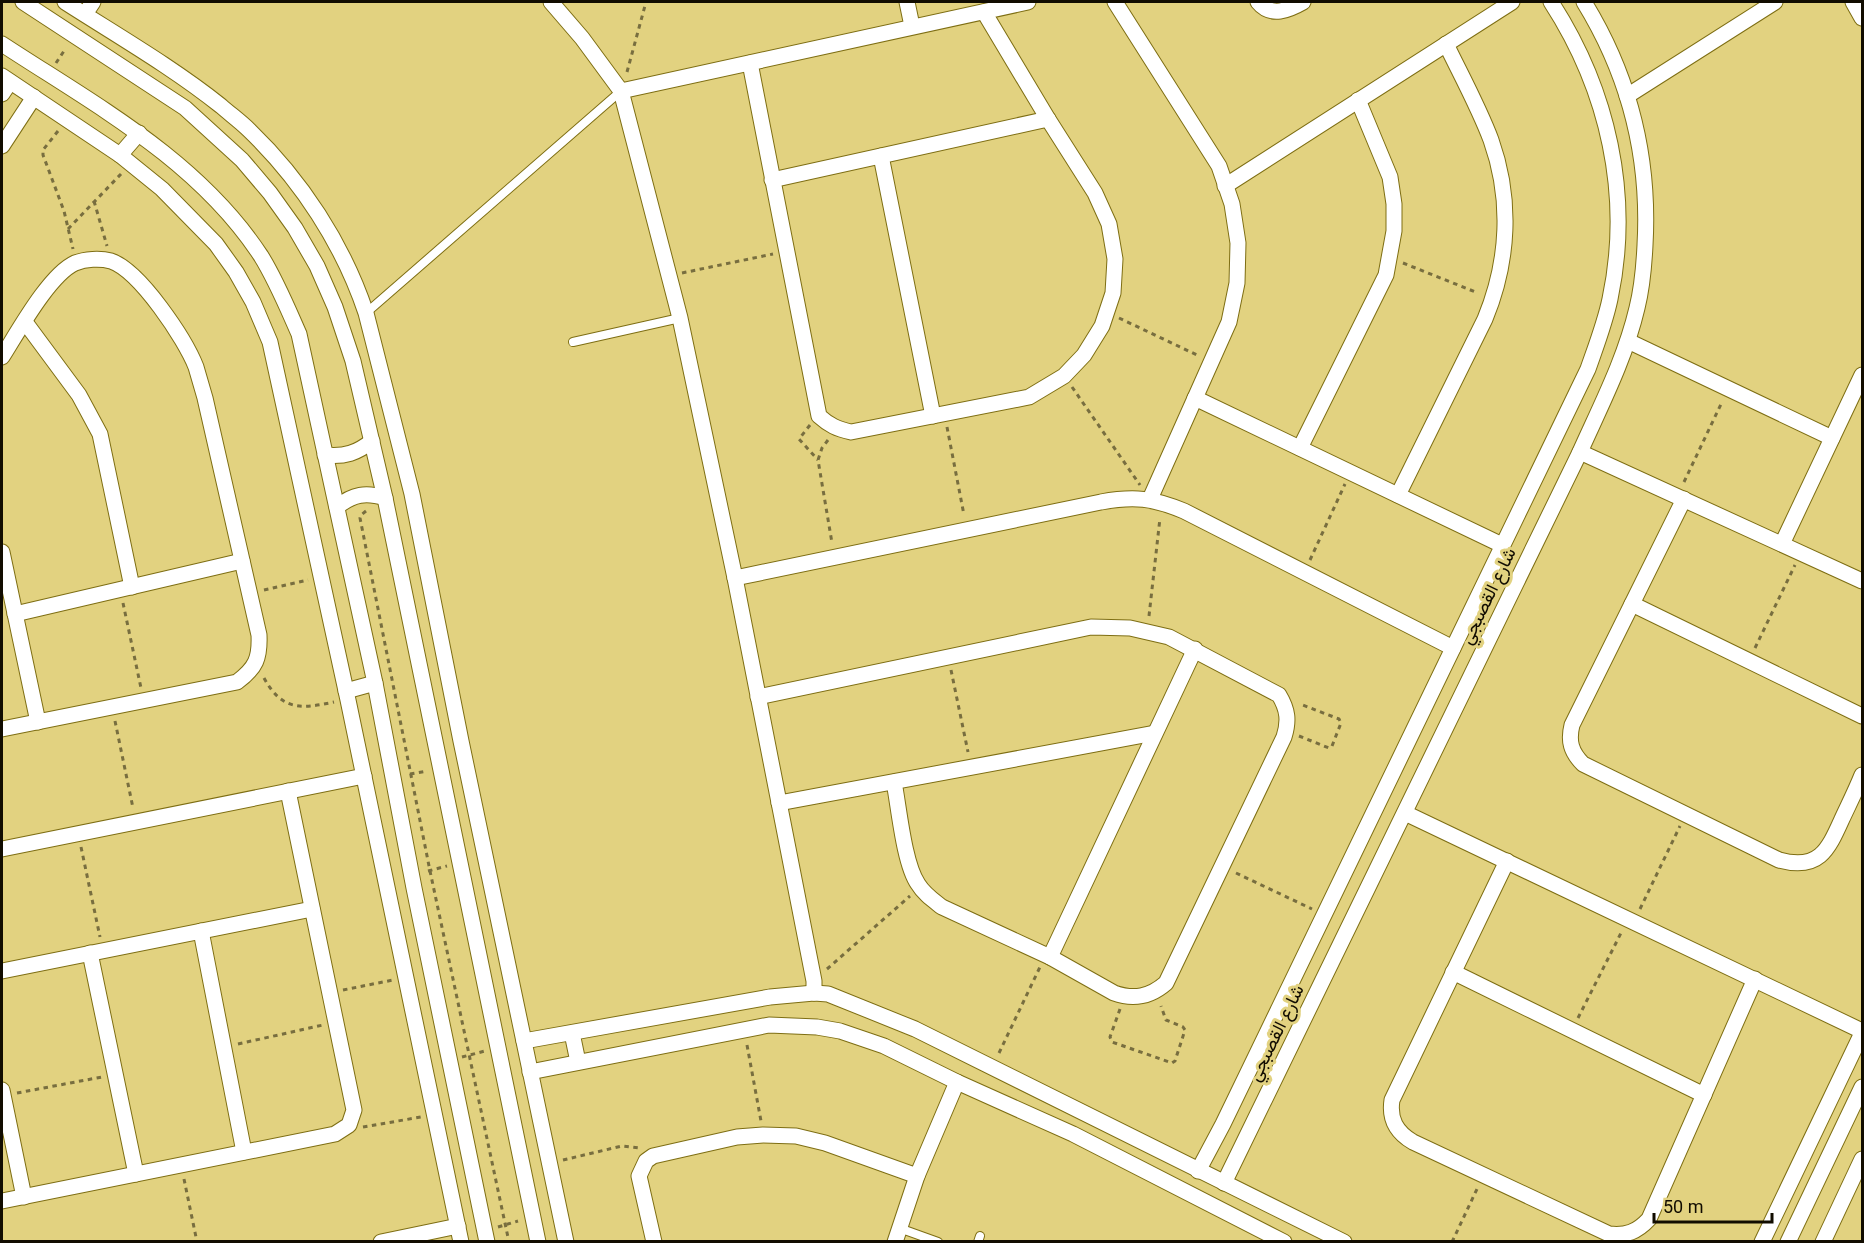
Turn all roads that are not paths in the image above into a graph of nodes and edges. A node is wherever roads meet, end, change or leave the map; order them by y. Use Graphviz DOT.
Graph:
graph roads {
  1 [pos="23,2"];
  2 [pos="65,2"];
  3 [pos="551,2"];
  4 [pos="907,2"];
  5 [pos="1028,2"];
  6 [pos="1115,2"];
  7 [pos="1258,2"];
  8 [pos="1304,2"];
  9 [pos="1512,2"];
  10 [pos="1551,2"];
  11 [pos="1584,2"];
  12 [pos="1775,2"];
  13 [pos="1852,2"];
  14 [pos="89,8"];
  15 [pos="984,12"];
  16 [pos="1863,18"];
  17 [pos="912,26"];
  18 [pos="2,44"];
  19 [pos="1446,44"];
  20 [pos="750,63"];
  21 [pos="171,68"];
  22 [pos="4,84"];
  23 [pos="157,88"];
  24 [pos="621,91"];
  25 [pos="1627,96"];
  26 [pos="34,97"];
  27 [pos="1358,100"];
  28 [pos="1048,119"];
  29 [pos="139,133"];
  30 [pos="4,137"];
  31 [pos="880,156"];
  32 [pos="126,159"];
  33 [pos="772,180"];
  34 [pos="1225,186"];
  35 [pos="360,293"];
  36 [pos="335,307"];
  37 [pos="366,313"];
  38 [pos="680,318"];
  39 [pos="25,322"];
  40 [pos="1628,341"];
  41 [pos="573,342"];
  42 [pos="2,357"];
  43 [pos="1863,375"];
  44 [pos="1195,398"];
  45 [pos="938,415"];
  46 [pos="1832,438"];
  47 [pos="372,441"];
  48 [pos="1300,448"];
  49 [pos="1580,452"];
  50 [pos="325,455"];
  51 [pos="1398,495"];
  52 [pos="385,498"];
  53 [pos="1681,498"];
  54 [pos="1156,501"];
  55 [pos="337,507"];
  56 [pos="1782,544"];
  57 [pos="1502,545"];
  58 [pos="2,552"];
  59 [pos="242,561"];
  60 [pos="735,578"];
  61 [pos="1863,581"];
  62 [pos="126,588"];
  63 [pos="1632,604"];
  64 [pos="15,614"];
  65 [pos="1453,648"];
  66 [pos="1195,649"];
  67 [pos="375,683"];
  68 [pos="347,695"];
  69 [pos="758,697"];
  70 [pos="1863,716"];
  71 [pos="38,722"];
  72 [pos="2,729"];
  73 [pos="1155,733"];
  74 [pos="1409,739"];
  75 [pos="461,741"];
  76 [pos="435,749"];
  77 [pos="1435,751"];
  78 [pos="1863,775"];
  79 [pos="364,776"];
  80 [pos="894,782"];
  81 [pos="288,791"];
  82 [pos="779,803"];
  83 [pos="1405,813"];
  84 [pos="2,849"];
  85 [pos="1507,861"];
  86 [pos="413,882"];
  87 [pos="388,894"];
  88 [pos="312,909"];
  89 [pos="201,931"];
  90 [pos="97,952"];
  91 [pos="1048,957"];
  92 [pos="2,971"];
  93 [pos="1453,972"];
  94 [pos="1755,979"];
  95 [pos="814,987"];
  96 [pos="1863,1032"];
  97 [pos="572,1033"];
  98 [pos="524,1041"];
  99 [pos="578,1062"];
  100 [pos="530,1072"];
  101 [pos="957,1082"];
  102 [pos="1863,1087"];
  103 [pos="2,1093"];
  104 [pos="1704,1095"];
  105 [pos="1073,1106"];
  106 [pos="1223,1124"];
  107 [pos="1073,1134"];
  108 [pos="1248,1135"];
  109 [pos="244,1152"];
  110 [pos="1863,1159"];
  111 [pos="1198,1171"];
  112 [pos="136,1174"];
  113 [pos="917,1176"];
  114 [pos="1224,1183"];
  115 [pos="24,1197"];
  116 [pos="2,1201"];
  117 [pos="560,1209"];
  118 [pos="533,1217"];
  119 [pos="458,1226"];
  120 [pos="897,1235"];
  121 [pos="486,1236"];
  122 [pos="417,1238"];
  123 [pos="381,1242"];
  124 [pos="461,1242"];
  125 [pos="538,1242"];
  126 [pos="566,1242"];
  127 [pos="654,1242"];
  128 [pos="938,1242"];
  129 [pos="1284,1242"];
  130 [pos="1344,1242"];
  131 [pos="1762,1242"];
  132 [pos="1788,1242"];
  133 [pos="1823,1242"];
  1 -- 23 [label="street"];
  2 -- 14 [label="street"];
  3 -- 24 [label="street"];
  4 -- 17 [label="street"];
  5 -- 15 [label="street"];
  6 -- 34 [label="street"];
  7 -- 8 [label="street"];
  9 -- 19 [label="street"];
  10 -- 57 [label="street, شارع القصبجي"];
  11 -- 25 [label="street, شارع القصبجي"];
  12 -- 25 [label="street"];
  13 -- 16 [label="street"];
  14 -- 21 [label="street"];
  15 -- 17 [label="street"];
  15 -- 28 [label="street"];
  17 -- 20 [label="street"];
  18 -- 29 [label="street"];
  19 -- 27 [label="street"];
  19 -- 51 [label="street"];
  20 -- 24 [label="street"];
  20 -- 33 [label="street"];
  21 -- 23 [label="street"];
  21 -- 35 [label="street"];
  22 -- 26 [label="street"];
  23 -- 36 [label="street"];
  24 -- 37 [label="lane"];
  24 -- 38 [label="street"];
  25 -- 40 [label="street, شارع القصبجي"];
  26 -- 30 [label="street"];
  26 -- 32 [label="street"];
  27 -- 34 [label="street"];
  27 -- 48 [label="street"];
  28 -- 31 [label="street"];
  28 -- 45 [label="street"];
  29 -- 32 [label="street"];
  29 -- 50 [label="street"];
  31 -- 33 [label="street"];
  31 -- 45 [label="street"];
  32 -- 68 [label="street"];
  33 -- 45 [label="street"];
  34 -- 44 [label="street"];
  35 -- 36 [label="street"];
  35 -- 37 [label="street"];
  36 -- 47 [label="street"];
  37 -- 75 [label="street"];
  38 -- 41 [label="lane"];
  38 -- 60 [label="street"];
  39 -- 42 [label="street"];
  39 -- 59 [label="street"];
  39 -- 62 [label="street"];
  40 -- 46 [label="street"];
  40 -- 49 [label="street, شارع القصبجي"];
  43 -- 46 [label="street"];
  44 -- 48 [label="street"];
  44 -- 54 [label="street"];
  46 -- 56 [label="street"];
  47 -- 50 [label="street"];
  47 -- 52 [label="street"];
  48 -- 51 [label="street"];
  49 -- 53 [label="street"];
  49 -- 77 [label="street, شارع القصبجي"];
  50 -- 55 [label="street"];
  51 -- 57 [label="street"];
  52 -- 55 [label="street"];
  52 -- 76 [label="street"];
  53 -- 56 [label="street"];
  53 -- 63 [label="street"];
  54 -- 60 [label="street"];
  54 -- 65 [label="street"];
  55 -- 67 [label="street"];
  56 -- 61 [label="street"];
  57 -- 65 [label="street, شارع القصبجي"];
  58 -- 64 [label="street"];
  59 -- 62 [label="street"];
  59 -- 71 [label="street"];
  60 -- 69 [label="street"];
  62 -- 64 [label="street"];
  63 -- 70 [label="street"];
  63 -- 78 [label="street"];
  64 -- 71 [label="street"];
  65 -- 74 [label="street, شارع القصبجي"];
  66 -- 69 [label="street"];
  66 -- 73 [label="street"];
  66 -- 91 [label="street"];
  67 -- 68 [label="street"];
  67 -- 86 [label="street"];
  68 -- 79 [label="street"];
  69 -- 82 [label="street"];
  71 -- 72 [label="street"];
  73 -- 80 [label="street"];
  73 -- 91 [label="street"];
  74 -- 77 [label="street"];
  74 -- 106 [label="street, شارع القصبجي"];
  75 -- 76 [label="street"];
  75 -- 98 [label="street"];
  76 -- 118 [label="street"];
  77 -- 83 [label="street, شارع القصبجي"];
  79 -- 81 [label="street"];
  79 -- 87 [label="street"];
  80 -- 82 [label="street"];
  80 -- 91 [label="street"];
  81 -- 84 [label="street"];
  81 -- 88 [label="street"];
  82 -- 95 [label="street"];
  83 -- 85 [label="street"];
  83 -- 108 [label="street, شارع القصبجي"];
  85 -- 93 [label="street"];
  85 -- 94 [label="street"];
  86 -- 87 [label="street"];
  86 -- 121 [label="street"];
  87 -- 119 [label="street"];
  88 -- 89 [label="street"];
  88 -- 109 [label="street"];
  89 -- 90 [label="street"];
  89 -- 109 [label="street"];
  90 -- 92 [label="street"];
  90 -- 112 [label="street"];
  93 -- 104 [label="street"];
  93 -- 104 [label="street"];
  94 -- 96 [label="street"];
  94 -- 104 [label="street"];
  95 -- 97 [label="street"];
  95 -- 105 [label="street"];
  96 -- 131 [label="street"];
  97 -- 98 [label="street"];
  97 -- 99 [label="street"];
  98 -- 100 [label="street"];
  99 -- 100 [label="street"];
  99 -- 101 [label="street"];
  100 -- 117 [label="street"];
  101 -- 107 [label="street"];
  101 -- 113 [label="street"];
  102 -- 132 [label="street"];
  103 -- 115 [label="street"];
  105 -- 107 [label="street"];
  105 -- 111 [label="street"];
  106 -- 108 [label="street"];
  106 -- 111 [label="street, شارع القصبجي"];
  107 -- 129 [label="street"];
  108 -- 114 [label="street, شارع القصبجي"];
  109 -- 112 [label="street"];
  110 -- 133 [label="street"];
  111 -- 114 [label="street"];
  112 -- 115 [label="street"];
  113 -- 120 [label="street"];
  113 -- 127 [label="street"];
  114 -- 130 [label="street"];
  115 -- 116 [label="street"];
  117 -- 118 [label="street"];
  117 -- 126 [label="street"];
  118 -- 125 [label="street"];
  119 -- 122 [label="street"];
  119 -- 124 [label="street"];
  120 -- 128 [label="lane"];
  122 -- 123 [label="street"];
}
